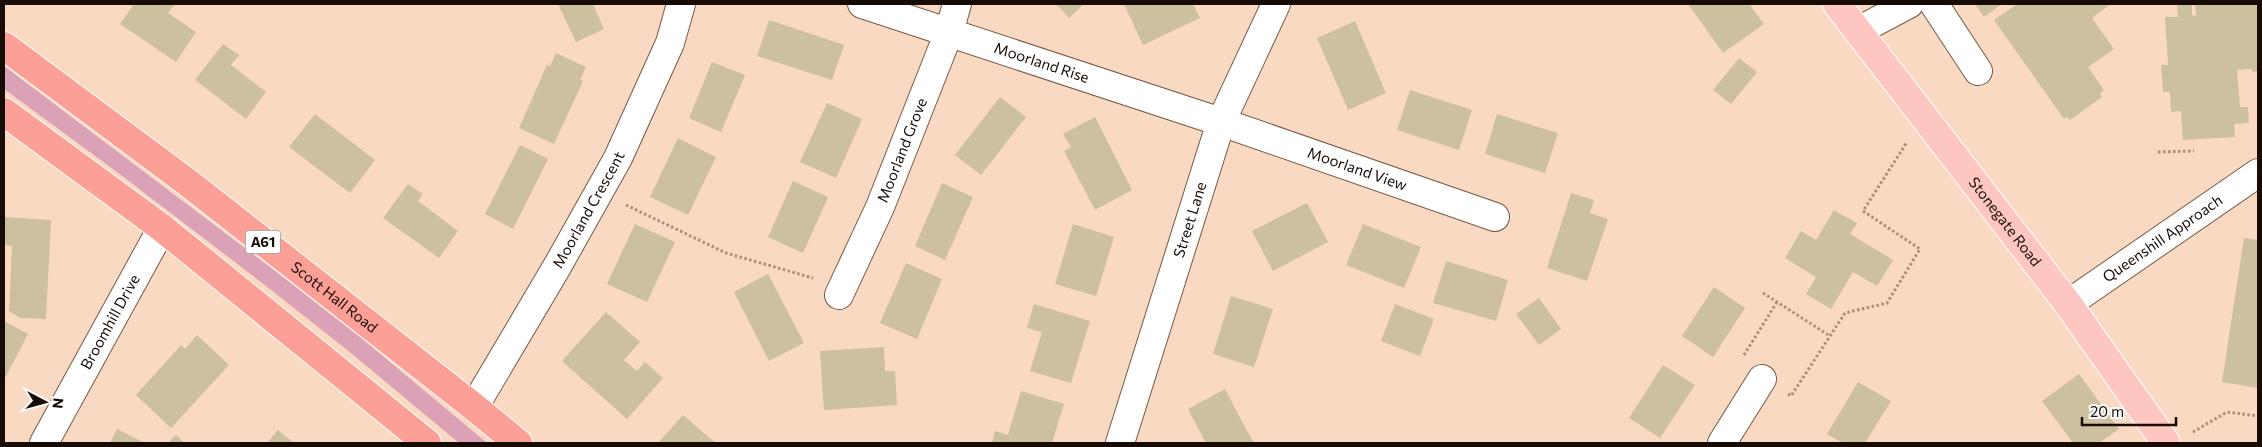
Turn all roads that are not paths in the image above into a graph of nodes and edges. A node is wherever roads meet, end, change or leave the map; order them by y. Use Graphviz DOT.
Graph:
graph roads {
  1 [pos="681,4"];
  2 [pos="862,4"];
  3 [pos="957,4"];
  4 [pos="1276,4"];
  5 [pos="1837,4"];
  6 [pos="1909,4"];
  7 [pos="1934,4"];
  8 [pos="1858,31"];
  9 [pos="950,32"];
  10 [pos="4,46"];
  11 [pos="1978,71"];
  12 [pos="4,112"];
  13 [pos="1221,122"];
  14 [pos="2258,173"];
  15 [pos="1495,217"];
  16 [pos="162,228"];
  17 [pos="841,291"];
  18 [pos="2068,304"];
  19 [pos="1762,378"];
  20 [pos="474,407"];
  21 [pos="2177,439"];
  22 [pos="44,443"];
  23 [pos="427,443"];
  24 [pos="518,443"];
  25 [pos="1120,443"];
  26 [pos="1722,443"];
  1 -- 20 [label="street, Moorland Crescent"];
  2 -- 9 [label="street, Moorland Rise"];
  3 -- 9 [label="street, Moorland Grove"];
  4 -- 13 [label="street, Street Lane"];
  5 -- 8 [label="main road, Stonegate Road"];
  6 -- 8 [label="street"];
  7 -- 11 [label="street"];
  8 -- 18 [label="main road, Stonegate Road"];
  9 -- 13 [label="street, Moorland Rise"];
  9 -- 17 [label="street, Moorland Grove"];
  10 -- 20 [label="highway, Scott Hall Road / A61"];
  12 -- 16 [label="highway"];
  13 -- 15 [label="street, Moorland View"];
  13 -- 25 [label="street, Street Lane"];
  14 -- 18 [label="street, Queenshill Approach"];
  16 -- 22 [label="street, Broomhill Drive"];
  16 -- 23 [label="highway"];
  18 -- 21 [label="main road, Stonegate Road"];
  19 -- 26 [label="street"];
  20 -- 24 [label="highway, Scott Hall Road / A61"];
}
